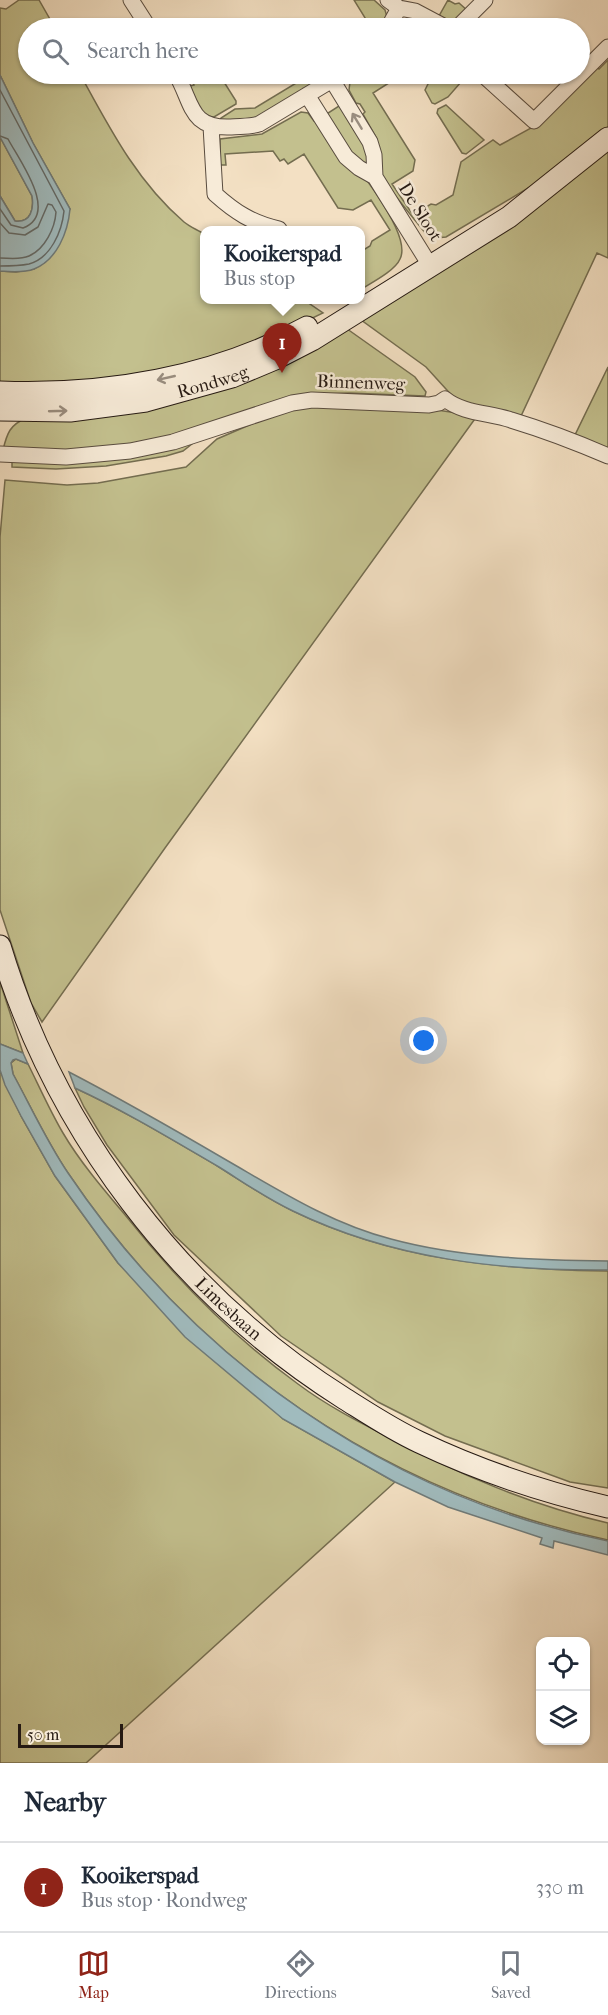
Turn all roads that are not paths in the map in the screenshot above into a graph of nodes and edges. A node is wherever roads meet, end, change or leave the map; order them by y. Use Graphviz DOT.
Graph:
graph roads {
  1 [pos="131,0"];
  2 [pos="485,0"];
  3 [pos="394,4"];
  4 [pos="143,18"];
  5 [pos="428,18"];
  6 [pos="467,18"];
  7 [pos="608,46"];
  8 [pos="590,64"];
  9 [pos="181,84"];
  10 [pos="324,84"];
  11 [pos="341,84"];
  12 [pos="493,84"];
  13 [pos="571,84"];
  14 [pos="307,95"];
  15 [pos="211,126"];
  16 [pos="608,138"];
  17 [pos="375,177"];
  18 [pos="266,226"];
  19 [pos="427,261"];
  20 [pos="365,292"];
  21 [pos="345,304"];
  22 [pos="364,304"];
  23 [pos="365,304"];
  24 [pos="0,392"];
  25 [pos="0,410"];
  26 [pos="0,454"];
  27 [pos="608,456"];
  28 [pos="0,946"];
  29 [pos="608,1507"];
  1 -- 4 [label="street"];
  2 -- 6 [label="street"];
  3 -- 5 [label="street"];
  7 -- 8 [label="street"];
  9 -- 15 [label="street"];
  10 -- 14 [label="street"];
  17 -- 11 [label="street, De Sloot, one-way"];
  12 -- 13 [label="street"];
  14 -- 15 [label="street"];
  14 -- 17 [label="street, De Sloot"];
  15 -- 18 [label="street"];
  16 -- 19 [label="main road, Rondweg"];
  17 -- 19 [label="street, De Sloot"];
  19 -- 20 [label="main road, Rondweg"];
  23 -- 19 [label="main road, Rondweg, one-way"];
  21 -- 24 [label="main road, Rondweg, one-way"];
  25 -- 22 [label="main road, Rondweg, one-way"];
  26 -- 27 [label="street, Binnenweg"];
  28 -- 29 [label="main road, Limesbaan"];
}
